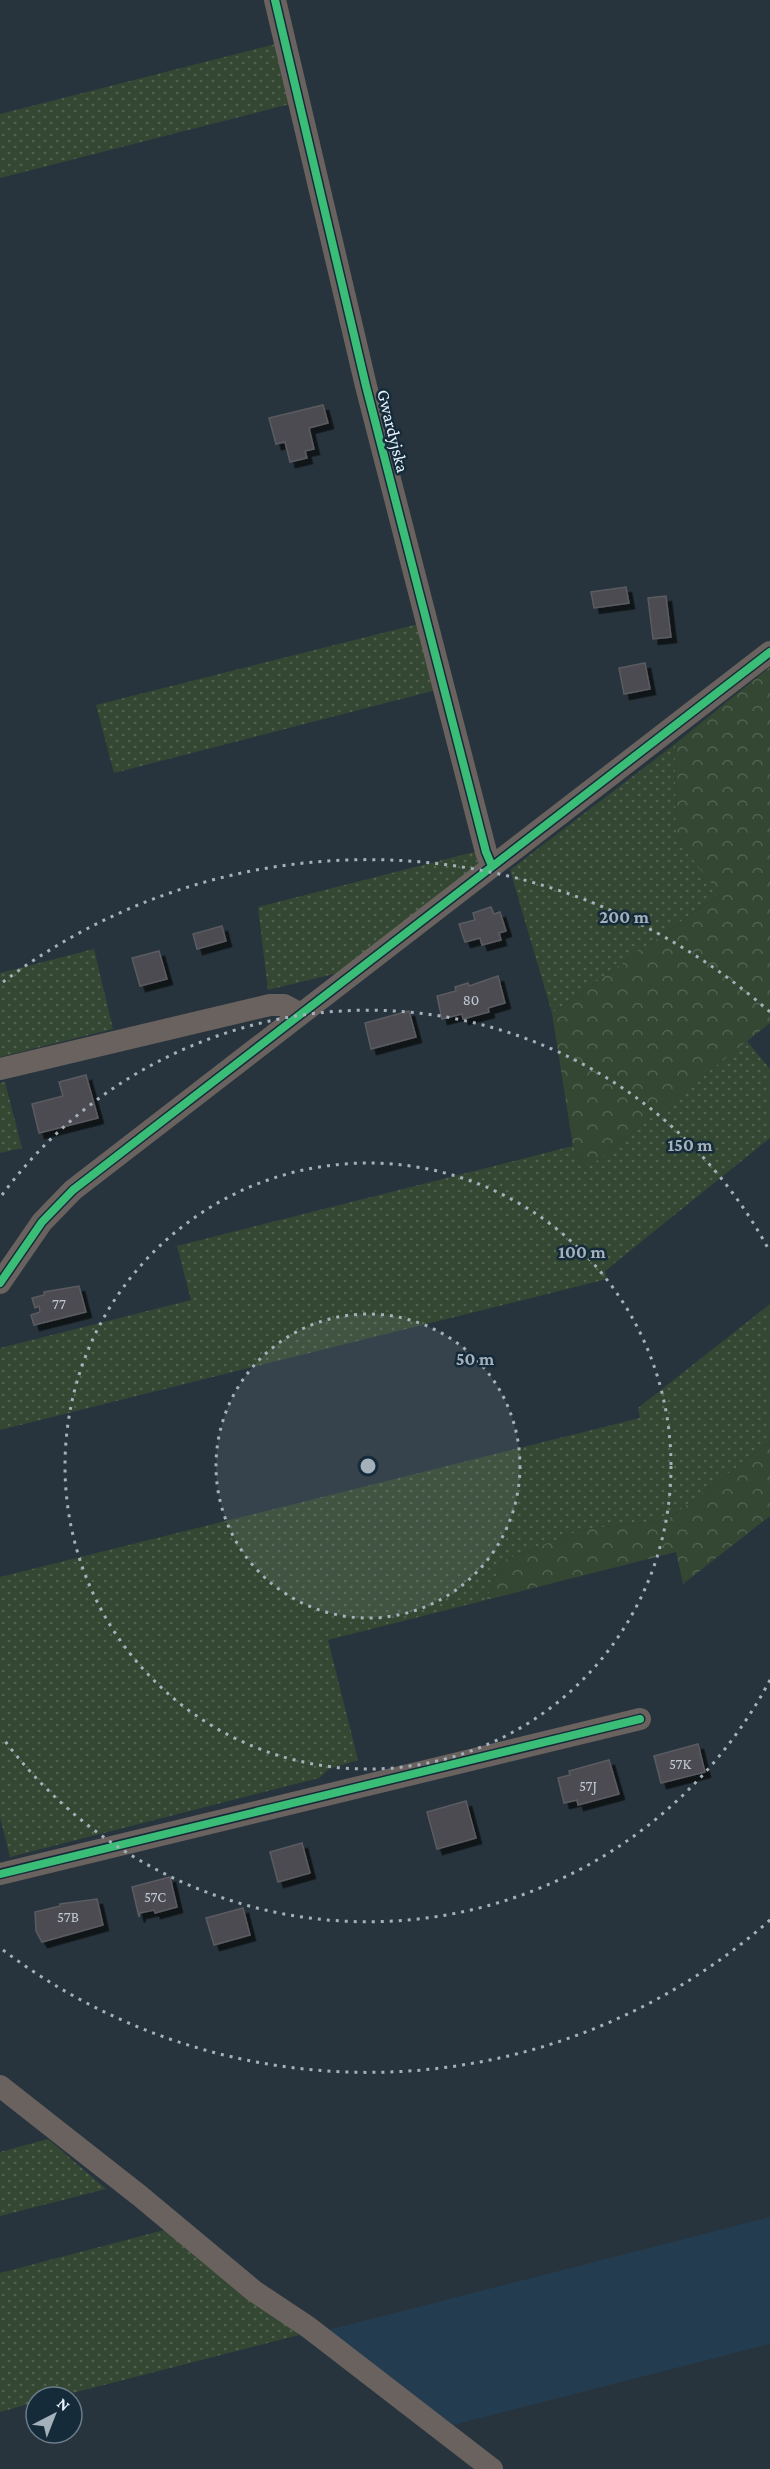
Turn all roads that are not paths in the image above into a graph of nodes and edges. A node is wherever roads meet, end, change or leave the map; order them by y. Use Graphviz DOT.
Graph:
graph roads {
  1 [pos="275,0"];
  2 [pos="770,652"];
  3 [pos="492,866"];
  4 [pos="301,1014"];
  5 [pos="0,1069"];
  6 [pos="0,1283"];
  7 [pos="640,1719"];
  8 [pos="0,1874"];
  9 [pos="0,2086"];
  10 [pos="492,2469"];
  1 -- 3 [label="street, Gwardyjska"];
  2 -- 3 [label="street"];
  3 -- 4 [label="street"];
  4 -- 5 [label="street"];
  4 -- 6 [label="street"];
  7 -- 8 [label="street"];
  9 -- 10 [label="street"];
}
